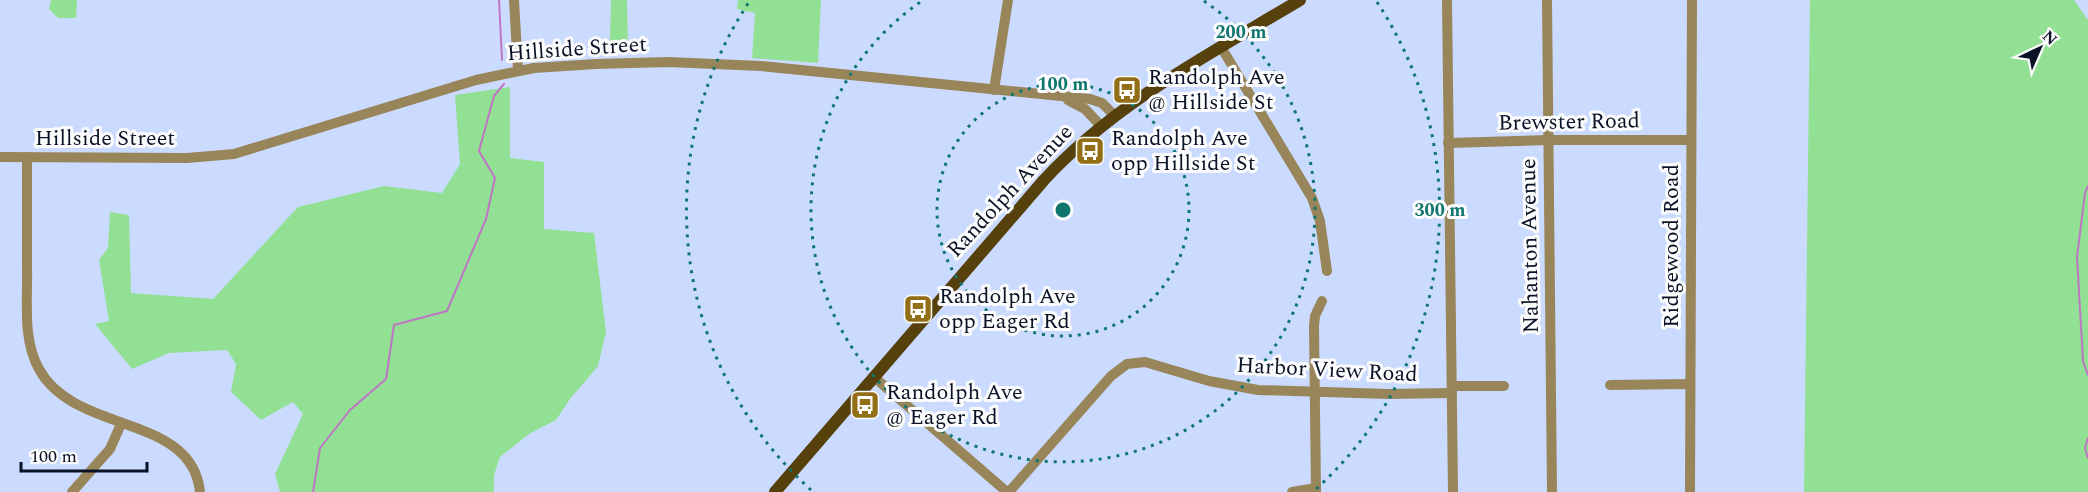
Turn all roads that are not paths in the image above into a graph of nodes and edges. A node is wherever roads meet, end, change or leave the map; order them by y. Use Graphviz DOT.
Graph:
graph roads {
  1 [pos="514,0"];
  2 [pos="1008,0"];
  3 [pos="1300,0"];
  4 [pos="1447,0"];
  5 [pos="1547,0"];
  6 [pos="1692,0"];
  7 [pos="1221,47"];
  8 [pos="518,70"];
  9 [pos="994,90"];
  10 [pos="1060,96"];
  11 [pos="1114,115"];
  12 [pos="1101,126"];
  13 [pos="1691,140"];
  14 [pos="1548,141"];
  15 [pos="1448,143"];
  16 [pos="0,157"];
  17 [pos="27,158"];
  18 [pos="1327,271"];
  19 [pos="1322,301"];
  20 [pos="874,377"];
  21 [pos="1690,384"];
  22 [pos="1610,385"];
  23 [pos="1504,386"];
  24 [pos="1452,390"];
  25 [pos="1315,391"];
  26 [pos="121,424"];
  27 [pos="1316,490"];
  28 [pos="72,492"];
  29 [pos="200,492"];
  30 [pos="775,492"];
  31 [pos="1008,492"];
  32 [pos="1292,492"];
  33 [pos="1453,492"];
  34 [pos="1552,492"];
  35 [pos="1690,492"];
  1 -- 8 [label="street"];
  2 -- 9 [label="street"];
  3 -- 7 [label="main road, Randolph Avenue"];
  4 -- 15 [label="street"];
  5 -- 14 [label="street, Nahanton Avenue"];
  6 -- 13 [label="street, Ridgewood Road"];
  7 -- 11 [label="main road, Randolph Avenue"];
  7 -- 18 [label="street"];
  8 -- 9 [label="street, Hillside Street"];
  8 -- 17 [label="street, Hillside Street"];
  9 -- 10 [label="street, Hillside Street"];
  10 -- 11 [label="street, Hillside Street"];
  10 -- 12 [label="street, Hillside Street"];
  11 -- 12 [label="main road, Randolph Avenue"];
  12 -- 20 [label="main road, Randolph Avenue"];
  13 -- 14 [label="street, Brewster Road"];
  13 -- 21 [label="street, Ridgewood Road"];
  14 -- 15 [label="street, Brewster Road"];
  14 -- 34 [label="street, Nahanton Avenue"];
  15 -- 24 [label="street"];
  16 -- 17 [label="street, Hillside Street"];
  17 -- 26 [label="street"];
  19 -- 25 [label="street"];
  20 -- 30 [label="main road, Randolph Avenue"];
  20 -- 31 [label="street"];
  21 -- 22 [label="street"];
  21 -- 35 [label="street, Ridgewood Road"];
  23 -- 24 [label="street, Harbor View Road"];
  24 -- 25 [label="street, Harbor View Road"];
  24 -- 33 [label="street"];
  25 -- 27 [label="street"];
  25 -- 31 [label="street, Harbor View Road"];
  26 -- 28 [label="street"];
  26 -- 29 [label="street"];
  27 -- 32 [label="street"];
}
